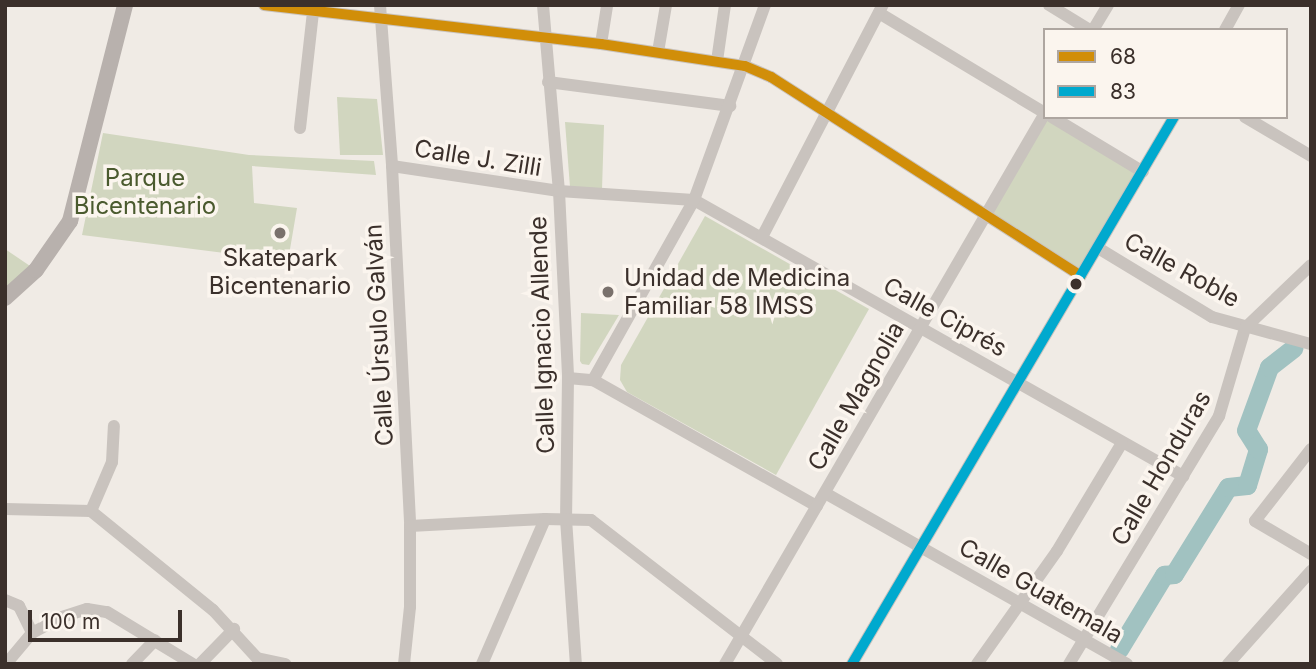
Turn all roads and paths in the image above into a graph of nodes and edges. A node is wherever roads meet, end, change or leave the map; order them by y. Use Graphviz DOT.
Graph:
graph roads {
  1 [pos="125,5"];
  2 [pos="264,5"];
  3 [pos="380,5"];
  4 [pos="543,5"];
  5 [pos="607,5"];
  6 [pos="666,5"];
  7 [pos="725,5"];
  8 [pos="765,5"];
  9 [pos="1049,5"];
  10 [pos="1108,5"];
  11 [pos="1239,5"];
  12 [pos="881,9"];
  13 [pos="313,12"];
  14 [pos="381,19"];
  15 [pos="1089,28"];
  16 [pos="1093,28"];
  17 [pos="1226,28"];
  18 [pos="544,38"];
  19 [pos="601,44"];
  20 [pos="658,52"];
  21 [pos="717,61"];
  22 [pos="745,66"];
  23 [pos="548,82"];
  24 [pos="730,106"];
  25 [pos="1043,112"];
  26 [pos="827,116"];
  27 [pos="1043,116"];
  28 [pos="1055,119"];
  29 [pos="1173,119"];
  30 [pos="1248,119"];
  31 [pos="300,128"];
  32 [pos="1311,156"];
  33 [pos="392,166"];
  34 [pos="1143,172"];
  35 [pos="559,191"];
  36 [pos="694,200"];
  37 [pos="985,215"];
  38 [pos="762,237"];
  39 [pos="1098,248"];
  40 [pos="1311,265"];
  41 [pos="1081,276"];
  42 [pos="5,298"];
  43 [pos="920,327"];
  44 [pos="1245,328"];
  45 [pos="1311,344"];
  46 [pos="568,378"];
  47 [pos="593,380"];
  48 [pos="1017,381"];
  49 [pos="114,425"];
  50 [pos="1122,443"];
  51 [pos="1311,449"];
  52 [pos="1183,476"];
  53 [pos="825,493"];
  54 [pos="817,506"];
  55 [pos="5,509"];
  56 [pos="91,511"];
  57 [pos="545,519"];
  58 [pos="566,519"];
  59 [pos="410,526"];
  60 [pos="919,546"];
  61 [pos="1311,554"];
  62 [pos="1311,571"];
  63 [pos="5,600"];
  64 [pos="1019,602"];
  65 [pos="233,629"];
  66 [pos="32,633"];
  67 [pos="740,637"];
  68 [pos="1084,639"];
  69 [pos="155,640"];
  70 [pos="6,664"];
  71 [pos="132,664"];
  72 [pos="193,664"];
  73 [pos="200,664"];
  74 [pos="285,664"];
  75 [pos="404,664"];
  76 [pos="482,664"];
  77 [pos="576,664"];
  78 [pos="724,664"];
  79 [pos="777,664"];
  80 [pos="852,664"];
  81 [pos="976,664"];
  82 [pos="1069,664"];
  83 [pos="1127,664"];
  84 [pos="1228,664"];
  1 -- 42 [label="main road"];
  2 -- 13 [label="street"];
  3 -- 14 [label="street, Calle Úrsulo Galván"];
  4 -- 18 [label="street, Calle Ignacio Allende"];
  5 -- 19 [label="street"];
  6 -- 20 [label="street"];
  7 -- 21 [label="street"];
  8 -- 22 [label="street"];
  9 -- 15 [label="street"];
  10 -- 16 [label="street"];
  11 -- 17 [label="street"];
  12 -- 25 [label="street"];
  12 -- 26 [label="street"];
  13 -- 14 [label="street"];
  13 -- 31 [label="street"];
  14 -- 18 [label="street"];
  14 -- 33 [label="street, Calle Úrsulo Galván"];
  18 -- 19 [label="street"];
  18 -- 23 [label="street, Calle Ignacio Allende"];
  19 -- 20 [label="street"];
  20 -- 21 [label="street"];
  21 -- 22 [label="street"];
  22 -- 24 [label="street"];
  22 -- 26 [label="street"];
  23 -- 24 [label="street"];
  23 -- 35 [label="street, Calle Ignacio Allende"];
  24 -- 36 [label="street"];
  26 -- 37 [label="street"];
  26 -- 38 [label="street"];
  27 -- 37 [label="street, Calle Magnolia"];
  28 -- 34 [label="street"];
  29 -- 34 [label="street"];
  30 -- 32 [label="street"];
  33 -- 35 [label="street, Calle J. Zilli"];
  33 -- 59 [label="street, Calle Úrsulo Galván"];
  34 -- 39 [label="street"];
  35 -- 36 [label="street, Calle Ciprés"];
  35 -- 46 [label="street, Calle Ignacio Allende"];
  36 -- 38 [label="street, Calle Ciprés"];
  36 -- 47 [label="street"];
  37 -- 41 [label="street"];
  37 -- 43 [label="street, Calle Magnolia"];
  38 -- 43 [label="street, Calle Ciprés"];
  39 -- 41 [label="street"];
  39 -- 44 [label="street, Calle Roble"];
  40 -- 44 [label="street, Calle Honduras"];
  41 -- 48 [label="street"];
  43 -- 48 [label="street, Calle Ciprés"];
  43 -- 53 [label="street, Calle Magnolia"];
  44 -- 45 [label="street, Calle Roble"];
  44 -- 52 [label="street, Calle Honduras"];
  46 -- 47 [label="street"];
  46 -- 58 [label="street, Calle Ignacio Allende"];
  47 -- 54 [label="street"];
  48 -- 50 [label="street, Calle Ciprés"];
  48 -- 60 [label="street"];
  49 -- 56 [label="street"];
  50 -- 52 [label="street, Calle Ciprés"];
  50 -- 64 [label="street"];
  51 -- 61 [label="street"];
  52 -- 68 [label="street, Calle Honduras"];
  53 -- 54 [label="street, Calle Magnolia"];
  53 -- 60 [label="street, Calle Guatemala"];
  54 -- 67 [label="street, Calle Magnolia"];
  55 -- 56 [label="street"];
  56 -- 65 [label="street"];
  57 -- 58 [label="street"];
  57 -- 59 [label="street"];
  57 -- 76 [label="street"];
  58 -- 67 [label="street"];
  58 -- 77 [label="street, Calle Ignacio Allende"];
  59 -- 75 [label="street, Calle Úrsulo Galván"];
  60 -- 64 [label="street, Calle Guatemala"];
  60 -- 80 [label="street"];
  62 -- 84 [label="street"];
  63 -- 66 [label="street"];
  64 -- 68 [label="street, Calle Guatemala"];
  64 -- 81 [label="street"];
  65 -- 73 [label="street"];
  65 -- 74 [label="street"];
  66 -- 69 [label="street"];
  66 -- 70 [label="street"];
  67 -- 78 [label="street, Calle Magnolia"];
  67 -- 79 [label="street"];
  68 -- 82 [label="street, Calle Honduras"];
  68 -- 83 [label="street, Calle Guatemala"];
  69 -- 71 [label="street"];
  69 -- 72 [label="street"];
}
